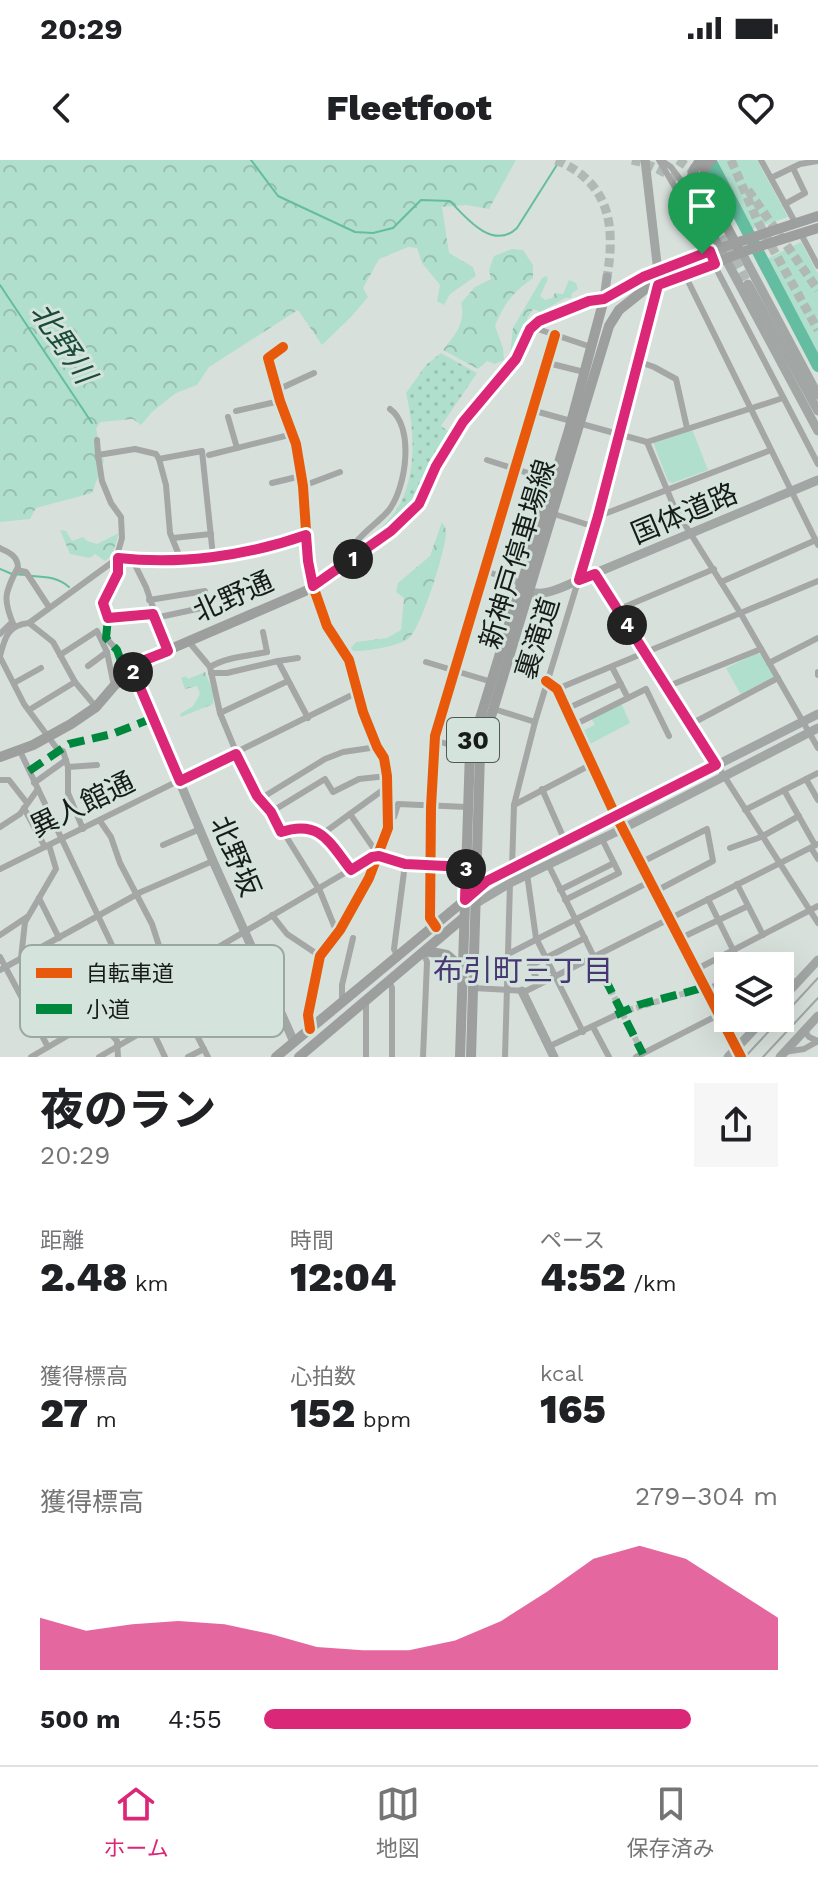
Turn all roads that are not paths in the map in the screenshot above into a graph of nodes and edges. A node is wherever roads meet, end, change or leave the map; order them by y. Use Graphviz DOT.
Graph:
graph roads {
  1 [pos="645,160"];
  2 [pos="660,160"];
  3 [pos="761,160"];
  4 [pos="818,161"];
  5 [pos="704,162"];
  6 [pos="793,168"];
  7 [pos="771,178"];
  8 [pos="691,194"];
  9 [pos="785,204"];
  10 [pos="818,216"];
  11 [pos="818,228"];
  12 [pos="798,229"];
  13 [pos="742,247"];
  14 [pos="715,250"];
  15 [pos="720,262"];
  16 [pos="818,266"];
  17 [pos="658,272"];
  18 [pos="685,275"];
  19 [pos="607,277"];
  20 [pos="748,284"];
  21 [pos="658,285"];
  22 [pos="604,299"];
  23 [pos="613,318"];
  24 [pos="532,327"];
  25 [pos="555,335"];
  26 [pos="283,347"];
  27 [pos="591,347"];
  28 [pos="637,361"];
  29 [pos="548,363"];
  30 [pos="584,372"];
  31 [pos="314,373"];
  32 [pos="277,390"];
  33 [pos="818,395"];
  34 [pos="783,398"];
  35 [pos="280,401"];
  36 [pos="750,408"];
  37 [pos="390,409"];
  38 [pos="236,411"];
  39 [pos="535,411"];
  40 [pos="818,411"];
  41 [pos="228,417"];
  42 [pos="577,423"];
  43 [pos="687,428"];
  44 [pos="818,431"];
  45 [pos="293,434"];
  46 [pos="618,435"];
  47 [pos="97,440"];
  48 [pos="647,442"];
  49 [pos="237,448"];
  50 [pos="771,450"];
  51 [pos="98,455"];
  52 [pos="204,455"];
  53 [pos="159,459"];
  54 [pos="487,460"];
  55 [pos="818,464"];
  56 [pos="516,469"];
  57 [pos="340,472"];
  58 [pos="301,476"];
  59 [pos="818,480"];
  60 [pos="553,481"];
  61 [pos="272,483"];
  62 [pos="303,486"];
  63 [pos="667,488"];
  64 [pos="791,492"];
  65 [pos="554,514"];
  66 [pos="598,516"];
  67 [pos="595,527"];
  68 [pos="211,534"];
  69 [pos="691,534"];
  70 [pos="306,535"];
  71 [pos="173,538"];
  72 [pos="817,542"];
  73 [pos="0,548"];
  74 [pos="213,556"];
  75 [pos="357,556"];
  76 [pos="118,558"];
  77 [pos="132,559"];
  78 [pos="181,560"];
  79 [pos="714,569"];
  80 [pos="17,570"];
  81 [pos="485,571"];
  82 [pos="595,574"];
  83 [pos="579,580"];
  84 [pos="818,581"];
  85 [pos="721,582"];
  86 [pos="313,586"];
  87 [pos="526,590"];
  88 [pos="149,600"];
  89 [pos="49,607"];
  90 [pos="617,610"];
  91 [pos="741,614"];
  92 [pos="154,616"];
  93 [pos="108,618"];
  94 [pos="29,623"];
  95 [pos="13,624"];
  96 [pos="263,632"];
  97 [pos="0,634"];
  98 [pos="818,638"];
  99 [pos="189,642"];
  100 [pos="761,649"];
  101 [pos="168,651"];
  102 [pos="107,652"];
  103 [pos="267,652"];
  104 [pos="645,652"];
  105 [pos="60,655"];
  106 [pos="0,656"];
  107 [pos="298,658"];
  108 [pos="278,661"];
  109 [pos="426,662"];
  110 [pos="267,663"];
  111 [pos="769,663"];
  112 [pos="88,666"];
  113 [pos="612,667"];
  114 [pos="41,668"];
  115 [pos="210,670"];
  116 [pos="454,670"];
  117 [pos="129,672"];
  118 [pos="778,678"];
  119 [pos="288,681"];
  120 [pos="546,681"];
  121 [pos="75,682"];
  122 [pos="492,682"];
  123 [pos="14,683"];
  124 [pos="621,684"];
  125 [pos="114,686"];
  126 [pos="666,687"];
  127 [pos="557,689"];
  128 [pos="356,693"];
  129 [pos="628,698"];
  130 [pos="96,707"];
  131 [pos="494,709"];
  132 [pos="566,709"];
  133 [pos="29,710"];
  134 [pos="220,713"];
  135 [pos="818,714"];
  136 [pos="308,718"];
  137 [pos="535,722"];
  138 [pos="803,722"];
  139 [pos="691,724"];
  140 [pos="574,725"];
  141 [pos="814,730"];
  142 [pos="669,736"];
  143 [pos="48,737"];
  144 [pos="434,740"];
  145 [pos="377,747"];
  146 [pos="818,748"];
  147 [pos="20,751"];
  148 [pos="470,751"];
  149 [pos="236,754"];
  150 [pos="0,757"];
  151 [pos="67,764"];
  152 [pos="592,764"];
  153 [pos="97,765"];
  154 [pos="716,765"];
  155 [pos="818,773"];
  156 [pos="387,776"];
  157 [pos="724,777"];
  158 [pos="806,779"];
  159 [pos="0,780"];
  160 [pos="180,781"];
  161 [pos="36,786"];
  162 [pos="387,787"];
  163 [pos="542,789"];
  164 [pos="784,790"];
  165 [pos="260,799"];
  166 [pos="818,800"];
  167 [pos="514,805"];
  168 [pos="26,806"];
  169 [pos="431,807"];
  170 [pos="467,807"];
  171 [pos="745,810"];
  172 [pos="271,812"];
  173 [pos="350,814"];
  174 [pos="616,814"];
  175 [pos="799,816"];
  176 [pos="100,821"];
  177 [pos="387,821"];
  178 [pos="0,827"];
  179 [pos="624,828"];
  180 [pos="83,829"];
  181 [pos="200,829"];
  182 [pos="281,832"];
  183 [pos="321,835"];
  184 [pos="761,837"];
  185 [pos="62,839"];
  186 [pos="602,839"];
  187 [pos="565,841"];
  188 [pos="163,845"];
  189 [pos="47,846"];
  190 [pos="815,846"];
  191 [pos="730,848"];
  192 [pos="379,856"];
  193 [pos="818,859"];
  194 [pos="213,861"];
  195 [pos="642,862"];
  196 [pos="614,863"];
  197 [pos="779,863"];
  198 [pos="405,864"];
  199 [pos="548,864"];
  200 [pos="430,865"];
  201 [pos="466,867"];
  202 [pos="512,868"];
  203 [pos="0,869"];
  204 [pos="351,870"];
  205 [pos="527,874"];
  206 [pos="651,881"];
  207 [pos="510,883"];
  208 [pos="737,884"];
  209 [pos="318,888"];
  210 [pos="477,888"];
  211 [pos="560,890"];
  212 [pos="656,891"];
  213 [pos="135,895"];
  214 [pos="39,898"];
  215 [pos="708,899"];
  216 [pos="565,900"];
  217 [pos="470,902"];
  218 [pos="748,906"];
  219 [pos="818,906"];
  220 [pos="809,912"];
  221 [pos="272,915"];
  222 [pos="27,917"];
  223 [pos="99,917"];
  224 [pos="670,918"];
  225 [pos="463,919"];
  226 [pos="575,920"];
  227 [pos="719,920"];
  228 [pos="818,923"];
  229 [pos="436,927"];
  230 [pos="244,931"];
  231 [pos="337,933"];
  232 [pos="0,935"];
  233 [pos="763,935"];
  234 [pos="59,938"];
  235 [pos="353,938"];
  236 [pos="536,938"];
  237 [pos="585,938"];
  238 [pos="681,938"];
  239 [pos="23,945"];
  240 [pos="47,945"];
  241 [pos="112,945"];
  242 [pos="159,945"];
  243 [pos="221,945"];
  244 [pos="250,945"];
  245 [pos="734,950"];
  246 [pos="423,953"];
  247 [pos="510,953"];
  248 [pos="320,956"];
  249 [pos="0,957"];
  250 [pos="594,957"];
  251 [pos="398,958"];
  252 [pos="546,958"];
  253 [pos="818,960"];
  254 [pos="461,967"];
  255 [pos="3,968"];
  256 [pos="697,969"];
  257 [pos="556,977"];
  258 [pos="389,981"];
  259 [pos="799,981"];
  260 [pos="794,982"];
  261 [pos="540,984"];
  262 [pos="714,986"];
  263 [pos="794,986"];
  264 [pos="472,988"];
  265 [pos="707,990"];
  266 [pos="508,991"];
  267 [pos="522,991"];
  268 [pos="20,998"];
  269 [pos="342,1001"];
  270 [pos="366,1002"];
  271 [pos="714,1003"];
  272 [pos="616,1015"];
  273 [pos="818,1016"];
  274 [pos="714,1017"];
  275 [pos="284,1021"];
  276 [pos="593,1027"];
  277 [pos="310,1029"];
  278 [pos="804,1030"];
  279 [pos="583,1032"];
  280 [pos="729,1032"];
  281 [pos="755,1032"];
  282 [pos="42,1037"];
  283 [pos="65,1037"];
  284 [pos="113,1037"];
  285 [pos="132,1037"];
  286 [pos="156,1037"];
  287 [pos="198,1037"];
  288 [pos="818,1041"];
  289 [pos="294,1042"];
  290 [pos="117,1045"];
  291 [pos="48,1047"];
  292 [pos="548,1047"];
  293 [pos="204,1049"];
  294 [pos="739,1053"];
  295 [pos="782,1055"];
  296 [pos="301,1056"];
  297 [pos="641,1056"];
  298 [pos="31,1057"];
  299 [pos="99,1057"];
  300 [pos="118,1057"];
  301 [pos="165,1057"];
  302 [pos="188,1057"];
  303 [pos="208,1057"];
  304 [pos="276,1057"];
  305 [pos="366,1057"];
  306 [pos="392,1057"];
  307 [pos="423,1057"];
  308 [pos="460,1057"];
  309 [pos="471,1057"];
  310 [pos="505,1057"];
  311 [pos="554,1057"];
  312 [pos="609,1057"];
  313 [pos="728,1057"];
  1 -- 17 [label="street"];
  2 -- 8 [label="street"];
  2 -- 14 [label="street"];
  3 -- 7 [label="street"];
  4 -- 6 [label="street"];
  5 -- 8 [label="main road"];
  5 -- 13 [label="main road"];
  6 -- 7 [label="street"];
  6 -- 9 [label="street"];
  7 -- 9 [label="street"];
  8 -- 14 [label="main road"];
  9 -- 12 [label="street"];
  10 -- 12 [label="main road"];
  11 -- 12 [label="main road"];
  12 -- 13 [label="main road"];
  12 -- 16 [label="street"];
  13 -- 14 [label="main road"];
  13 -- 15 [label="main road"];
  13 -- 33 [label="street"];
  14 -- 15 [label="street"];
  14 -- 17 [label="main road"];
  15 -- 18 [label="main road"];
  15 -- 34 [label="street"];
  15 -- 44 [label="street"];
  17 -- 22 [label="main road"];
  18 -- 21 [label="main road"];
  18 -- 36 [label="street"];
  19 -- 22 [label="street"];
  20 -- 40 [label="street"];
  21 -- 23 [label="main road"];
  21 -- 28 [label="street, 裏滝道"];
  22 -- 23 [label="main road"];
  22 -- 24 [label="main road"];
  22 -- 27 [label="main road, 新神戸停車場線 / 30"];
  23 -- 42 [label="main road, 新神戸停車場線 / 30"];
  24 -- 25 [label="street"];
  24 -- 75 [label="main road, 北野通"];
  25 -- 27 [label="street"];
  25 -- 29 [label="street"];
  26 -- 32 [label="street"];
  27 -- 30 [label="main road, 新神戸停車場線 / 30"];
  28 -- 43 [label="street"];
  28 -- 46 [label="street, 裏滝道"];
  29 -- 30 [label="street"];
  29 -- 39 [label="street"];
  30 -- 42 [label="main road, 新神戸停車場線 / 30"];
  31 -- 32 [label="street"];
  32 -- 35 [label="street"];
  34 -- 36 [label="street"];
  34 -- 55 [label="street"];
  35 -- 38 [label="street"];
  35 -- 45 [label="street"];
  36 -- 43 [label="street"];
  36 -- 50 [label="street"];
  37 -- 75 [label="street"];
  39 -- 42 [label="street"];
  39 -- 56 [label="street"];
  41 -- 49 [label="street"];
  42 -- 46 [label="street"];
  42 -- 60 [label="main road, 新神戸停車場線 / 30"];
  42 -- 65 [label="main road, 新神戸停車場線 / 30"];
  43 -- 48 [label="street"];
  45 -- 49 [label="street"];
  45 -- 58 [label="street"];
  46 -- 48 [label="street"];
  46 -- 66 [label="street, 裏滝道"];
  47 -- 51 [label="street"];
  48 -- 63 [label="street"];
  49 -- 52 [label="street"];
  50 -- 63 [label="street"];
  50 -- 64 [label="street"];
  51 -- 53 [label="street"];
  51 -- 76 [label="street"];
  52 -- 53 [label="street"];
  52 -- 68 [label="street"];
  53 -- 71 [label="street"];
  54 -- 56 [label="street"];
  56 -- 60 [label="street"];
  56 -- 81 [label="street"];
  57 -- 62 [label="street"];
  58 -- 61 [label="street"];
  58 -- 62 [label="street"];
  59 -- 64 [label="street, 国体道路"];
  60 -- 87 [label="main road, 新神戸停車場線 / 30"];
  62 -- 70 [label="street"];
  63 -- 66 [label="street"];
  63 -- 69 [label="street"];
  64 -- 69 [label="street, 国体道路"];
  64 -- 72 [label="street"];
  65 -- 67 [label="street"];
  65 -- 87 [label="main road, 新神戸停車場線 / 30"];
  66 -- 67 [label="street, 裏滝道"];
  67 -- 83 [label="street, 裏滝道"];
  68 -- 71 [label="street"];
  68 -- 74 [label="street"];
  69 -- 79 [label="street"];
  69 -- 82 [label="street, 国体道路"];
  70 -- 74 [label="street"];
  70 -- 86 [label="street"];
  71 -- 78 [label="street"];
  72 -- 85 [label="street"];
  73 -- 80 [label="street"];
  74 -- 78 [label="street"];
  75 -- 86 [label="main road, 北野通"];
  76 -- 77 [label="street"];
  76 -- 89 [label="street"];
  76 -- 93 [label="street"];
  77 -- 78 [label="street"];
  77 -- 88 [label="street"];
  79 -- 85 [label="street"];
  79 -- 90 [label="street"];
  80 -- 89 [label="street"];
  80 -- 95 [label="street"];
  81 -- 87 [label="street"];
  81 -- 116 [label="street"];
  82 -- 83 [label="street, 国体道路"];
  82 -- 90 [label="street"];
  83 -- 87 [label="street, 国体道路"];
  83 -- 120 [label="street, 裏滝道"];
  84 -- 91 [label="street"];
  85 -- 91 [label="street"];
  86 -- 99 [label="main road, 北野通"];
  86 -- 128 [label="street"];
  87 -- 122 [label="main road, 新神戸停車場線 / 30"];
  87 -- 131 [label="main road, 新神戸停車場線 / 30"];
  88 -- 92 [label="street"];
  88 -- 92 [label="street"];
  89 -- 94 [label="street"];
  90 -- 104 [label="street"];
  91 -- 100 [label="street"];
  91 -- 104 [label="street"];
  92 -- 93 [label="street"];
  92 -- 101 [label="street"];
  93 -- 117 [label="street"];
  94 -- 95 [label="street"];
  94 -- 105 [label="street"];
  95 -- 97 [label="street"];
  95 -- 106 [label="street"];
  96 -- 103 [label="street"];
  98 -- 111 [label="street"];
  99 -- 101 [label="main road, 北野通"];
  99 -- 115 [label="street"];
  100 -- 111 [label="street"];
  100 -- 126 [label="street"];
  101 -- 117 [label="main road, 北野通"];
  102 -- 105 [label="street"];
  102 -- 112 [label="street"];
  102 -- 125 [label="street"];
  103 -- 110 [label="street"];
  103 -- 115 [label="street"];
  104 -- 113 [label="street"];
  104 -- 126 [label="street"];
  105 -- 121 [label="street"];
  106 -- 123 [label="street"];
  107 -- 108 [label="street"];
  108 -- 110 [label="street"];
  108 -- 119 [label="street"];
  109 -- 116 [label="street"];
  110 -- 115 [label="street"];
  111 -- 118 [label="street"];
  113 -- 124 [label="street"];
  113 -- 127 [label="street"];
  114 -- 123 [label="street"];
  115 -- 134 [label="street"];
  116 -- 122 [label="street"];
  116 -- 144 [label="street"];
  117 -- 125 [label="main road, 北野通"];
  117 -- 160 [label="street, 北野坂"];
  118 -- 138 [label="street"];
  118 -- 139 [label="street"];
  119 -- 134 [label="street"];
  119 -- 136 [label="street"];
  120 -- 127 [label="street"];
  120 -- 137 [label="street, 裏滝道"];
  121 -- 130 [label="street"];
  121 -- 133 [label="street"];
  122 -- 148 [label="main road, 新神戸停車場線 / 30"];
  123 -- 133 [label="street"];
  124 -- 129 [label="street"];
  124 -- 132 [label="street"];
  125 -- 130 [label="main road, 北野通"];
  126 -- 139 [label="street"];
  127 -- 132 [label="street"];
  128 -- 136 [label="street, 異人館通"];
  128 -- 145 [label="street"];
  129 -- 140 [label="street"];
  129 -- 142 [label="street"];
  130 -- 143 [label="main road, 北野通"];
  131 -- 137 [label="street"];
  131 -- 210 [label="main road, 新神戸停車場線 / 30"];
  132 -- 140 [label="street"];
  133 -- 143 [label="street"];
  134 -- 149 [label="street"];
  135 -- 138 [label="street"];
  136 -- 149 [label="street, 異人館通"];
  137 -- 167 [label="street, 裏滝道"];
  138 -- 141 [label="street"];
  138 -- 154 [label="street"];
  139 -- 154 [label="street"];
  140 -- 152 [label="street"];
  141 -- 146 [label="street"];
  141 -- 157 [label="street"];
  143 -- 147 [label="main road, 北野通"];
  143 -- 151 [label="street"];
  144 -- 148 [label="street"];
  144 -- 169 [label="street"];
  145 -- 156 [label="street"];
  145 -- 165 [label="street"];
  147 -- 150 [label="main road, 北野通"];
  147 -- 161 [label="street"];
  148 -- 170 [label="main road, 新神戸停車場線 / 30"];
  149 -- 160 [label="street, 異人館通"];
  149 -- 165 [label="street"];
  151 -- 153 [label="street"];
  151 -- 161 [label="street"];
  151 -- 180 [label="street"];
  152 -- 163 [label="street"];
  152 -- 174 [label="street"];
  154 -- 157 [label="street"];
  154 -- 174 [label="street"];
  155 -- 158 [label="street"];
  156 -- 162 [label="street"];
  156 -- 172 [label="street"];
  157 -- 171 [label="street"];
  157 -- 179 [label="street"];
  158 -- 164 [label="street"];
  158 -- 166 [label="street"];
  159 -- 168 [label="street"];
  160 -- 176 [label="street, 異人館通"];
  160 -- 181 [label="street, 北野坂"];
  161 -- 168 [label="street"];
  161 -- 185 [label="street"];
  162 -- 173 [label="street"];
  162 -- 177 [label="street"];
  163 -- 167 [label="street"];
  163 -- 187 [label="street"];
  164 -- 171 [label="street"];
  164 -- 175 [label="street"];
  165 -- 172 [label="street"];
  167 -- 202 [label="street, 裏滝道"];
  168 -- 178 [label="street"];
  168 -- 189 [label="street"];
  169 -- 170 [label="street"];
  169 -- 177 [label="street"];
  169 -- 200 [label="street"];
  170 -- 201 [label="main road, 新神戸停車場線 / 30"];
  171 -- 184 [label="street"];
  172 -- 182 [label="street"];
  173 -- 183 [label="street"];
  173 -- 192 [label="street"];
  174 -- 179 [label="street"];
  174 -- 187 [label="street"];
  175 -- 184 [label="street"];
  175 -- 190 [label="street"];
  176 -- 180 [label="street, 異人館通"];
  176 -- 213 [label="street"];
  177 -- 192 [label="street"];
  179 -- 186 [label="street"];
  179 -- 195 [label="street"];
  180 -- 185 [label="street, 異人館通"];
  181 -- 188 [label="street"];
  181 -- 194 [label="street, 北野坂"];
  182 -- 183 [label="street"];
  182 -- 209 [label="street"];
  183 -- 204 [label="street"];
  184 -- 191 [label="street"];
  184 -- 197 [label="street"];
  185 -- 189 [label="street, 異人館通"];
  185 -- 223 [label="street"];
  186 -- 196 [label="street"];
  186 -- 199 [label="street"];
  187 -- 202 [label="street"];
  189 -- 203 [label="street, 異人館通"];
  189 -- 214 [label="street"];
  190 -- 193 [label="street"];
  190 -- 197 [label="street"];
  192 -- 198 [label="street"];
  192 -- 204 [label="street"];
  192 -- 231 [label="street"];
  194 -- 213 [label="street"];
  194 -- 230 [label="street, 北野坂"];
  195 -- 206 [label="street"];
  195 -- 212 [label="street"];
  196 -- 211 [label="street"];
  196 -- 216 [label="street"];
  197 -- 208 [label="street"];
  197 -- 220 [label="street"];
  198 -- 200 [label="street"];
  198 -- 251 [label="street"];
  199 -- 205 [label="street"];
  199 -- 211 [label="street"];
  200 -- 201 [label="street"];
  200 -- 229 [label="street"];
  201 -- 217 [label="main road, 新神戸停車場線 / 30"];
  202 -- 210 [label="street"];
  204 -- 209 [label="street"];
  205 -- 207 [label="street"];
  205 -- 236 [label="street"];
  206 -- 212 [label="street"];
  206 -- 226 [label="street"];
  207 -- 217 [label="street"];
  207 -- 247 [label="street"];
  208 -- 215 [label="street"];
  208 -- 218 [label="street"];
  209 -- 221 [label="street"];
  209 -- 231 [label="street"];
  210 -- 217 [label="main road, 新神戸停車場線 / 30"];
  211 -- 216 [label="street"];
  212 -- 224 [label="street"];
  213 -- 223 [label="street"];
  213 -- 242 [label="street"];
  214 -- 222 [label="street"];
  214 -- 234 [label="street"];
  215 -- 224 [label="street"];
  215 -- 227 [label="street"];
  216 -- 226 [label="street"];
  217 -- 225 [label="main road, 新神戸停車場線 / 30"];
  217 -- 229 [label="main road"];
  217 -- 264 [label="main road, 新神戸停車場線 / 30"];
  218 -- 227 [label="street"];
  218 -- 233 [label="street"];
  219 -- 220 [label="street"];
  220 -- 228 [label="street"];
  220 -- 233 [label="street"];
  221 -- 230 [label="street"];
  221 -- 248 [label="street"];
  222 -- 232 [label="street"];
  222 -- 239 [label="street"];
  223 -- 234 [label="street"];
  223 -- 241 [label="street"];
  224 -- 238 [label="street"];
  224 -- 250 [label="street"];
  225 -- 246 [label="main road"];
  225 -- 254 [label="main road, 新神戸停車場線 / 30"];
  226 -- 236 [label="street"];
  226 -- 237 [label="street"];
  227 -- 238 [label="street"];
  227 -- 245 [label="street"];
  229 -- 251 [label="main road"];
  230 -- 243 [label="street"];
  230 -- 244 [label="street, 北野坂"];
  231 -- 248 [label="street"];
  233 -- 245 [label="street"];
  234 -- 240 [label="street"];
  235 -- 269 [label="street"];
  236 -- 247 [label="street"];
  236 -- 252 [label="street"];
  237 -- 250 [label="street"];
  237 -- 252 [label="street"];
  238 -- 256 [label="street"];
  245 -- 256 [label="street"];
  246 -- 254 [label="main road"];
  246 -- 258 [label="main road"];
  246 -- 307 [label="street"];
  247 -- 266 [label="street"];
  248 -- 277 [label="street"];
  249 -- 255 [label="street"];
  250 -- 257 [label="street"];
  251 -- 269 [label="main road"];
  252 -- 257 [label="street"];
  252 -- 261 [label="street"];
  253 -- 259 [label="street"];
  254 -- 308 [label="main road, 新神戸停車場線 / 30"];
  255 -- 268 [label="street"];
  256 -- 265 [label="street"];
  257 -- 261 [label="street"];
  257 -- 279 [label="street"];
  258 -- 270 [label="main road"];
  258 -- 306 [label="street"];
  259 -- 260 [label="street"];
  259 -- 263 [label="street"];
  261 -- 267 [label="street"];
  262 -- 265 [label="street"];
  264 -- 266 [label="street"];
  264 -- 309 [label="main road, 新神戸停車場線 / 30"];
  265 -- 271 [label="street"];
  266 -- 267 [label="street"];
  266 -- 310 [label="street"];
  267 -- 292 [label="street"];
  269 -- 277 [label="main road"];
  270 -- 296 [label="main road"];
  270 -- 305 [label="street"];
  272 -- 276 [label="street"];
  273 -- 278 [label="street"];
  274 -- 297 [label="street"];
  275 -- 289 [label="street, 北野坂"];
  276 -- 279 [label="street"];
  276 -- 312 [label="street"];
  277 -- 289 [label="main road"];
  278 -- 288 [label="street"];
  278 -- 295 [label="street"];
  279 -- 292 [label="street"];
  280 -- 294 [label="street"];
  281 -- 294 [label="street"];
  282 -- 291 [label="street"];
  283 -- 291 [label="street"];
  284 -- 290 [label="street"];
  285 -- 290 [label="street"];
  286 -- 301 [label="street"];
  287 -- 293 [label="street"];
  288 -- 295 [label="street"];
  289 -- 296 [label="street, 北野坂"];
  289 -- 304 [label="main road"];
  290 -- 299 [label="street"];
  290 -- 300 [label="street"];
  291 -- 298 [label="street"];
  292 -- 311 [label="street"];
  293 -- 302 [label="street"];
  293 -- 303 [label="street"];
  294 -- 313 [label="street"];
}
